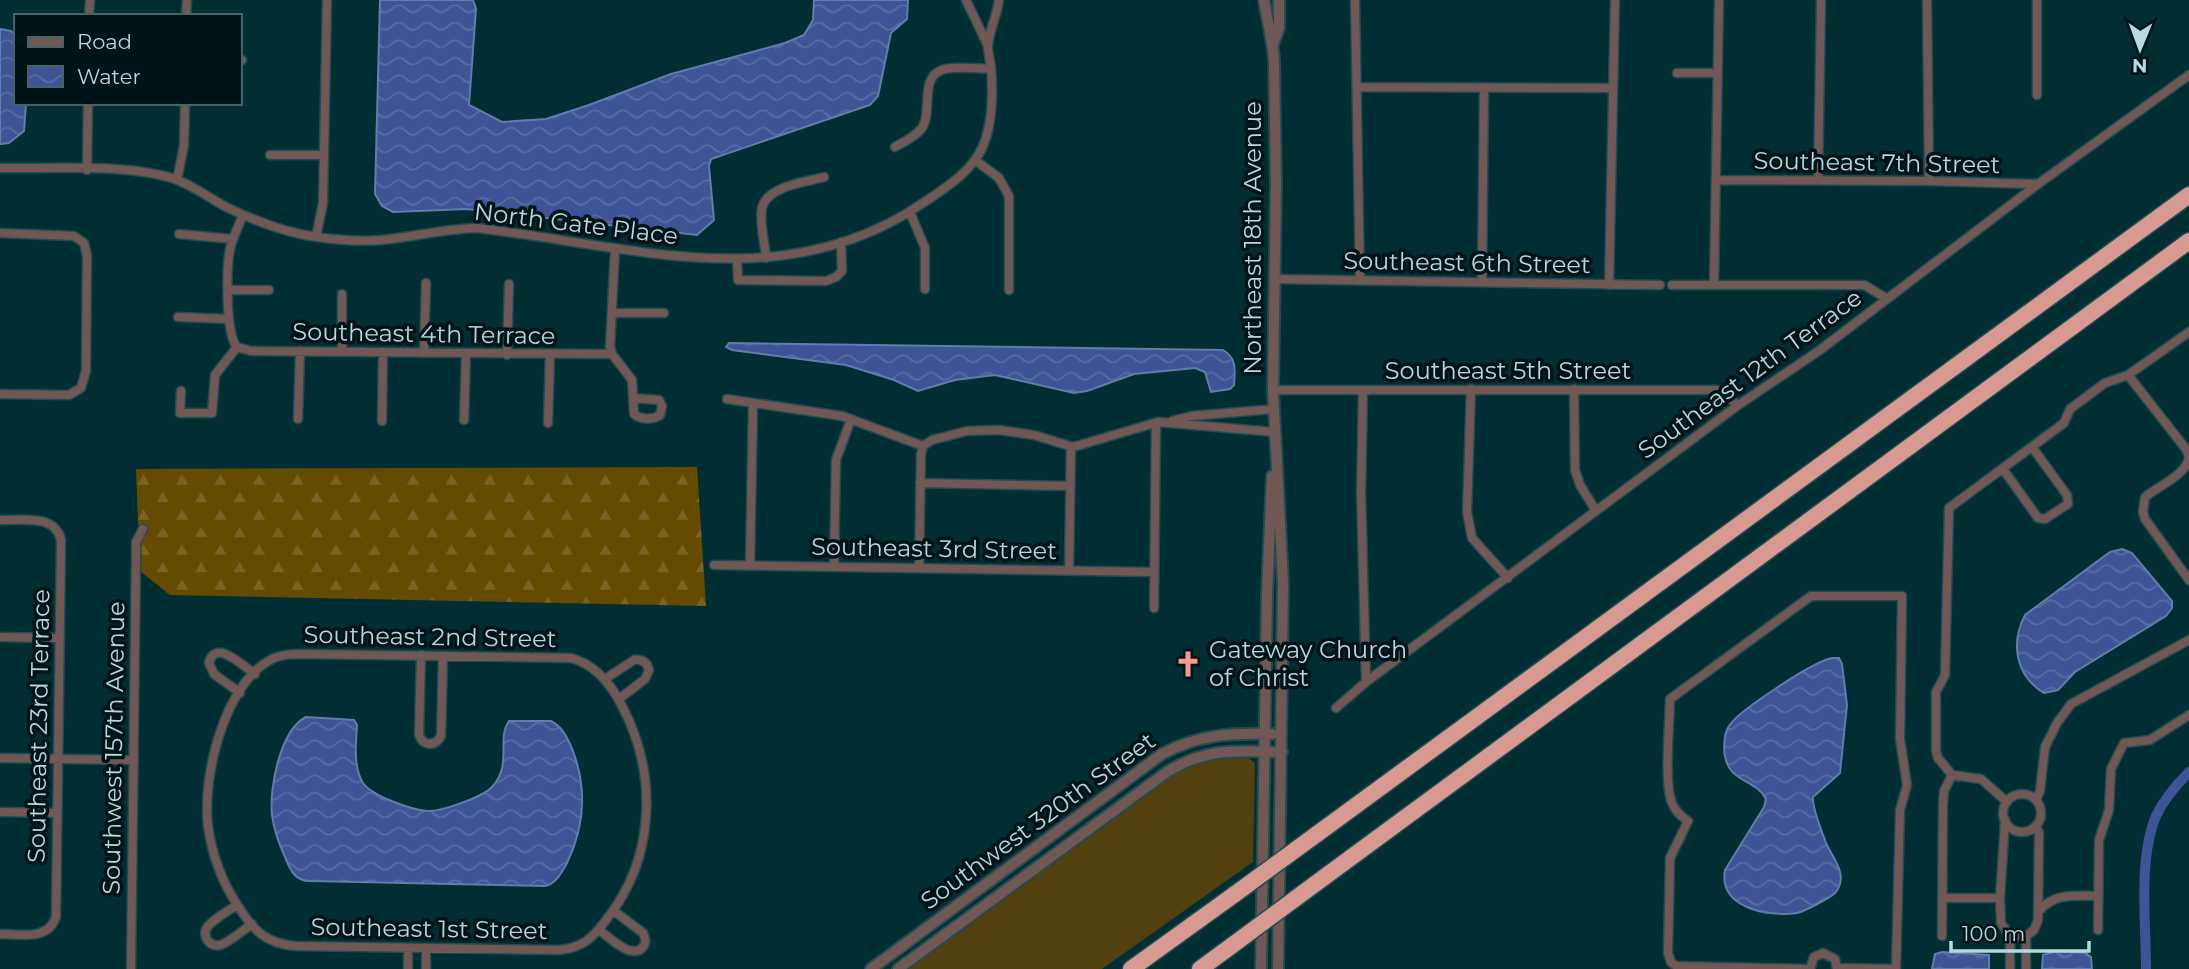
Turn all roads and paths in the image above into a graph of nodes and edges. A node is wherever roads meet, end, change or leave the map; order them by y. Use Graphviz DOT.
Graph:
graph roads {
  1 [pos="327,0"];
  2 [pos="966,0"];
  3 [pos="999,0"];
  4 [pos="1264,0"];
  5 [pos="1279,0"];
  6 [pos="1355,0"];
  7 [pos="1615,0"];
  8 [pos="1719,0"];
  9 [pos="1821,0"];
  10 [pos="1927,0"];
  11 [pos="2037,0"];
  12 [pos="1273,44"];
  13 [pos="988,46"];
  14 [pos="991,68"];
  15 [pos="1677,73"];
  16 [pos="1716,73"];
  17 [pos="2189,75"];
  18 [pos="1357,87"];
  19 [pos="1484,88"];
  20 [pos="1613,88"];
  21 [pos="2037,95"];
  22 [pos="88,105"];
  23 [pos="185,105"];
  24 [pos="895,147"];
  25 [pos="271,155"];
  26 [pos="324,155"];
  27 [pos="975,160"];
  28 [pos="0,168"];
  29 [pos="87,170"];
  30 [pos="824,177"];
  31 [pos="177,180"];
  32 [pos="1716,180"];
  33 [pos="1818,180"];
  34 [pos="1929,181"];
  35 [pos="2038,184"];
  36 [pos="2189,195"];
  37 [pos="910,212"];
  38 [pos="243,215"];
  39 [pos="0,233"];
  40 [pos="179,234"];
  41 [pos="316,237"];
  42 [pos="233,239"];
  43 [pos="2189,241"];
  44 [pos="841,242"];
  45 [pos="615,248"];
  46 [pos="766,258"];
  47 [pos="737,260"];
  48 [pos="1275,279"];
  49 [pos="1360,281"];
  50 [pos="426,282"];
  51 [pos="1482,283"];
  52 [pos="509,284"];
  53 [pos="1714,284"];
  54 [pos="1609,285"];
  55 [pos="1660,285"];
  56 [pos="1672,285"];
  57 [pos="925,289"];
  58 [pos="229,290"];
  59 [pos="269,290"];
  60 [pos="1009,290"];
  61 [pos="342,294"];
  62 [pos="1886,298"];
  63 [pos="613,313"];
  64 [pos="664,313"];
  65 [pos="178,317"];
  66 [pos="229,319"];
  67 [pos="2189,331"];
  68 [pos="237,346"];
  69 [pos="300,351"];
  70 [pos="342,352"];
  71 [pos="383,352"];
  72 [pos="424,353"];
  73 [pos="466,354"];
  74 [pos="611,354"];
  75 [pos="508,355"];
  76 [pos="550,355"];
  77 [pos="2129,375"];
  78 [pos="1471,389"];
  79 [pos="1574,389"];
  80 [pos="1273,390"];
  81 [pos="1363,390"];
  82 [pos="181,391"];
  83 [pos="0,394"];
  84 [pos="633,398"];
  85 [pos="727,398"];
  86 [pos="752,403"];
  87 [pos="1737,406"];
  88 [pos="1274,409"];
  89 [pos="298,419"];
  90 [pos="851,419"];
  91 [pos="464,420"];
  92 [pos="382,421"];
  93 [pos="1169,422"];
  94 [pos="548,423"];
  95 [pos="1156,423"];
  96 [pos="1275,432"];
  97 [pos="923,446"];
  98 [pos="1071,447"];
  99 [pos="2032,447"];
  100 [pos="2189,457"];
  101 [pos="2003,469"];
  102 [pos="920,483"];
  103 [pos="1070,486"];
  104 [pos="1596,511"];
  105 [pos="0,520"];
  106 [pos="143,529"];
  107 [pos="713,565"];
  108 [pos="750,565"];
  109 [pos="834,567"];
  110 [pos="919,568"];
  111 [pos="1069,570"];
  112 [pos="1154,572"];
  113 [pos="1508,578"];
  114 [pos="2189,580"];
  115 [pos="1154,608"];
  116 [pos="0,637"];
  117 [pos="59,638"];
  118 [pos="2188,643"];
  119 [pos="421,656"];
  120 [pos="443,656"];
  121 [pos="254,674"];
  122 [pos="605,679"];
  123 [pos="1366,682"];
  124 [pos="240,693"];
  125 [pos="618,699"];
  126 [pos="1336,708"];
  127 [pos="2189,715"];
  128 [pos="1265,734"];
  129 [pos="1282,734"];
  130 [pos="1265,752"];
  131 [pos="1282,752"];
  132 [pos="0,758"];
  133 [pos="58,758"];
  134 [pos="134,760"];
  135 [pos="1952,775"];
  136 [pos="2036,800"];
  137 [pos="2007,802"];
  138 [pos="0,812"];
  139 [pos="57,813"];
  140 [pos="2005,820"];
  141 [pos="2036,826"];
  142 [pos="2098,896"];
  143 [pos="1942,898"];
  144 [pos="2000,898"];
  145 [pos="237,905"];
  146 [pos="2040,910"];
  147 [pos="612,914"];
  148 [pos="249,920"];
  149 [pos="599,930"];
  150 [pos="2098,930"];
  151 [pos="0,934"];
  152 [pos="1942,936"];
  153 [pos="2010,936"];
  154 [pos="2026,936"];
  155 [pos="408,948"];
  156 [pos="426,949"];
  157 [pos="1838,968"];
  158 [pos="131,969"];
  159 [pos="408,969"];
  160 [pos="426,969"];
  161 [pos="871,969"];
  162 [pos="898,969"];
  163 [pos="1131,969"];
  164 [pos="1200,969"];
  165 [pos="1261,969"];
  166 [pos="1278,969"];
  167 [pos="1808,969"];
  168 [pos="2010,969"];
  169 [pos="2026,969"];
  1 -- 26 [label="street"];
  2 -- 13 [label="street"];
  3 -- 13 [label="street"];
  4 -- 12 [label="street, Northeast 18th Avenue"];
  5 -- 12 [label="street, Northeast 18th Avenue"];
  6 -- 18 [label="street"];
  7 -- 20 [label="street"];
  8 -- 16 [label="street"];
  9 -- 33 [label="street"];
  10 -- 34 [label="street"];
  11 -- 21 [label="street"];
  12 -- 48 [label="street, Northeast 18th Avenue"];
  13 -- 14 [label="street, North Gate Place"];
  14 -- 24 [label="street"];
  14 -- 27 [label="street, North Gate Place"];
  15 -- 16 [label="street"];
  16 -- 32 [label="street"];
  17 -- 35 [label="street, Southeast 12th Terrace"];
  18 -- 19 [label="street"];
  18 -- 49 [label="street"];
  19 -- 20 [label="street"];
  19 -- 51 [label="street"];
  20 -- 54 [label="street"];
  22 -- 29 [label="street"];
  23 -- 31 [label="street"];
  25 -- 26 [label="street"];
  26 -- 41 [label="street"];
  27 -- 37 [label="street, North Gate Place"];
  27 -- 60 [label="street"];
  28 -- 29 [label="street, North Gate Place"];
  29 -- 31 [label="street, North Gate Place"];
  30 -- 46 [label="street"];
  31 -- 38 [label="street, North Gate Place"];
  32 -- 33 [label="street, Southeast 7th Street"];
  32 -- 53 [label="street"];
  33 -- 34 [label="street, Southeast 7th Street"];
  34 -- 35 [label="street, Southeast 7th Street"];
  35 -- 62 [label="street, Southeast 12th Terrace"];
  36 -- 163 [label="highway, bridge"];
  37 -- 44 [label="street, North Gate Place"];
  37 -- 57 [label="street"];
  38 -- 41 [label="street, North Gate Place"];
  38 -- 42 [label="street"];
  39 -- 83 [label="street"];
  40 -- 42 [label="street"];
  41 -- 45 [label="street, North Gate Place"];
  42 -- 58 [label="street"];
  43 -- 164 [label="highway, bridge"];
  44 -- 46 [label="street, North Gate Place"];
  44 -- 47 [label="street"];
  45 -- 47 [label="street, North Gate Place"];
  45 -- 63 [label="street"];
  46 -- 47 [label="street, North Gate Place"];
  48 -- 49 [label="street, Southeast 6th Street"];
  48 -- 80 [label="street, Northeast 18th Avenue"];
  49 -- 51 [label="street, Southeast 6th Street"];
  50 -- 72 [label="street"];
  51 -- 54 [label="street, Southeast 6th Street"];
  52 -- 75 [label="street"];
  53 -- 56 [label="street"];
  53 -- 62 [label="street"];
  54 -- 55 [label="street, Southeast 6th Street"];
  58 -- 59 [label="street"];
  58 -- 66 [label="street"];
  61 -- 70 [label="street"];
  62 -- 87 [label="street, Southeast 12th Terrace"];
  63 -- 64 [label="street"];
  63 -- 74 [label="street"];
  65 -- 66 [label="street"];
  66 -- 68 [label="street"];
  67 -- 77 [label="street"];
  68 -- 69 [label="street, Southeast 4th Terrace"];
  68 -- 82 [label="street"];
  69 -- 70 [label="street, Southeast 4th Terrace"];
  69 -- 89 [label="street"];
  70 -- 71 [label="street, Southeast 4th Terrace"];
  71 -- 72 [label="street, Southeast 4th Terrace"];
  71 -- 92 [label="street"];
  72 -- 73 [label="street, Southeast 4th Terrace"];
  73 -- 75 [label="street, Southeast 4th Terrace"];
  73 -- 91 [label="street"];
  74 -- 76 [label="street, Southeast 4th Terrace"];
  74 -- 84 [label="street"];
  75 -- 76 [label="street, Southeast 4th Terrace"];
  76 -- 94 [label="street"];
  77 -- 99 [label="street"];
  77 -- 100 [label="street"];
  78 -- 79 [label="street, Southeast 5th Street"];
  78 -- 81 [label="street, Southeast 5th Street"];
  78 -- 113 [label="street"];
  79 -- 87 [label="street, Southeast 5th Street"];
  79 -- 104 [label="street"];
  80 -- 81 [label="street, Southeast 5th Street"];
  80 -- 88 [label="street, Northeast 18th Avenue"];
  81 -- 123 [label="street"];
  85 -- 86 [label="street"];
  86 -- 90 [label="street"];
  86 -- 108 [label="street"];
  87 -- 104 [label="street, Southeast 12th Terrace"];
  88 -- 93 [label="street"];
  88 -- 96 [label="street, Northeast 18th Avenue"];
  90 -- 97 [label="street"];
  90 -- 109 [label="street"];
  93 -- 95 [label="street"];
  93 -- 96 [label="street"];
  95 -- 98 [label="street"];
  95 -- 112 [label="street"];
  96 -- 128 [label="street, Northeast 18th Avenue"];
  96 -- 129 [label="street, Northeast 18th Avenue"];
  97 -- 98 [label="street"];
  97 -- 102 [label="street"];
  98 -- 103 [label="street"];
  99 -- 101 [label="street"];
  99 -- 101 [label="street"];
  100 -- 114 [label="street"];
  101 -- 135 [label="street"];
  102 -- 103 [label="street"];
  102 -- 110 [label="street"];
  103 -- 111 [label="street"];
  104 -- 113 [label="street, Southeast 12th Terrace"];
  105 -- 117 [label="street, Southeast 23rd Terrace"];
  106 -- 134 [label="street, Southwest 157th Avenue"];
  107 -- 108 [label="street, Southeast 3rd Street"];
  108 -- 109 [label="street, Southeast 3rd Street"];
  109 -- 110 [label="street, Southeast 3rd Street"];
  110 -- 111 [label="street, Southeast 3rd Street"];
  111 -- 112 [label="street, Southeast 3rd Street"];
  112 -- 115 [label="street"];
  113 -- 123 [label="street, Southeast 12th Terrace"];
  116 -- 117 [label="street"];
  117 -- 133 [label="street, Southeast 23rd Terrace"];
  118 -- 136 [label="street"];
  119 -- 120 [label="street, Southeast 2nd Street"];
  119 -- 120 [label="street"];
  119 -- 121 [label="street, Southeast 2nd Street"];
  120 -- 122 [label="street, Southeast 2nd Street"];
  121 -- 124 [label="street, Southeast 2nd Street"];
  121 -- 124 [label="street"];
  122 -- 125 [label="street, Southeast 2nd Street"];
  122 -- 125 [label="street"];
  123 -- 126 [label="street, Southeast 12th Terrace"];
  124 -- 145 [label="street, Southeast 2nd Street"];
  125 -- 147 [label="street, Southeast 1st Street"];
  127 -- 142 [label="street"];
  128 -- 129 [label="street, Southwest 320th Street"];
  128 -- 130 [label="street, Northeast 18th Avenue"];
  128 -- 161 [label="street, Southwest 320th Street"];
  129 -- 131 [label="street, Northeast 18th Avenue"];
  130 -- 131 [label="street"];
  130 -- 162 [label="street"];
  130 -- 165 [label="street, Northeast 18th Avenue"];
  131 -- 166 [label="street, Northeast 18th Avenue"];
  132 -- 133 [label="street"];
  133 -- 134 [label="street"];
  133 -- 139 [label="street, Southeast 23rd Terrace"];
  134 -- 158 [label="street, Southwest 157th Avenue"];
  135 -- 137 [label="street"];
  135 -- 143 [label="street"];
  136 -- 137 [label="street"];
  136 -- 141 [label="street"];
  137 -- 140 [label="street"];
  138 -- 139 [label="street"];
  139 -- 151 [label="street, Southeast 23rd Terrace"];
  140 -- 141 [label="street"];
  140 -- 144 [label="street"];
  141 -- 146 [label="street"];
  142 -- 146 [label="street"];
  142 -- 150 [label="street"];
  143 -- 144 [label="street"];
  143 -- 152 [label="street"];
  144 -- 153 [label="street"];
  145 -- 148 [label="street, Southeast 1st Street"];
  145 -- 148 [label="street"];
  146 -- 154 [label="street"];
  147 -- 149 [label="street, Southeast 1st Street"];
  147 -- 149 [label="street"];
  148 -- 155 [label="street, Southeast 1st Street"];
  149 -- 156 [label="street, Southeast 1st Street"];
  153 -- 154 [label="street"];
  153 -- 168 [label="street"];
  154 -- 169 [label="street"];
  155 -- 156 [label="street, Southeast 1st Street"];
  155 -- 159 [label="street"];
  156 -- 160 [label="street"];
  157 -- 167 [label="street"];
  157 -- 167 [label="street"];
}
